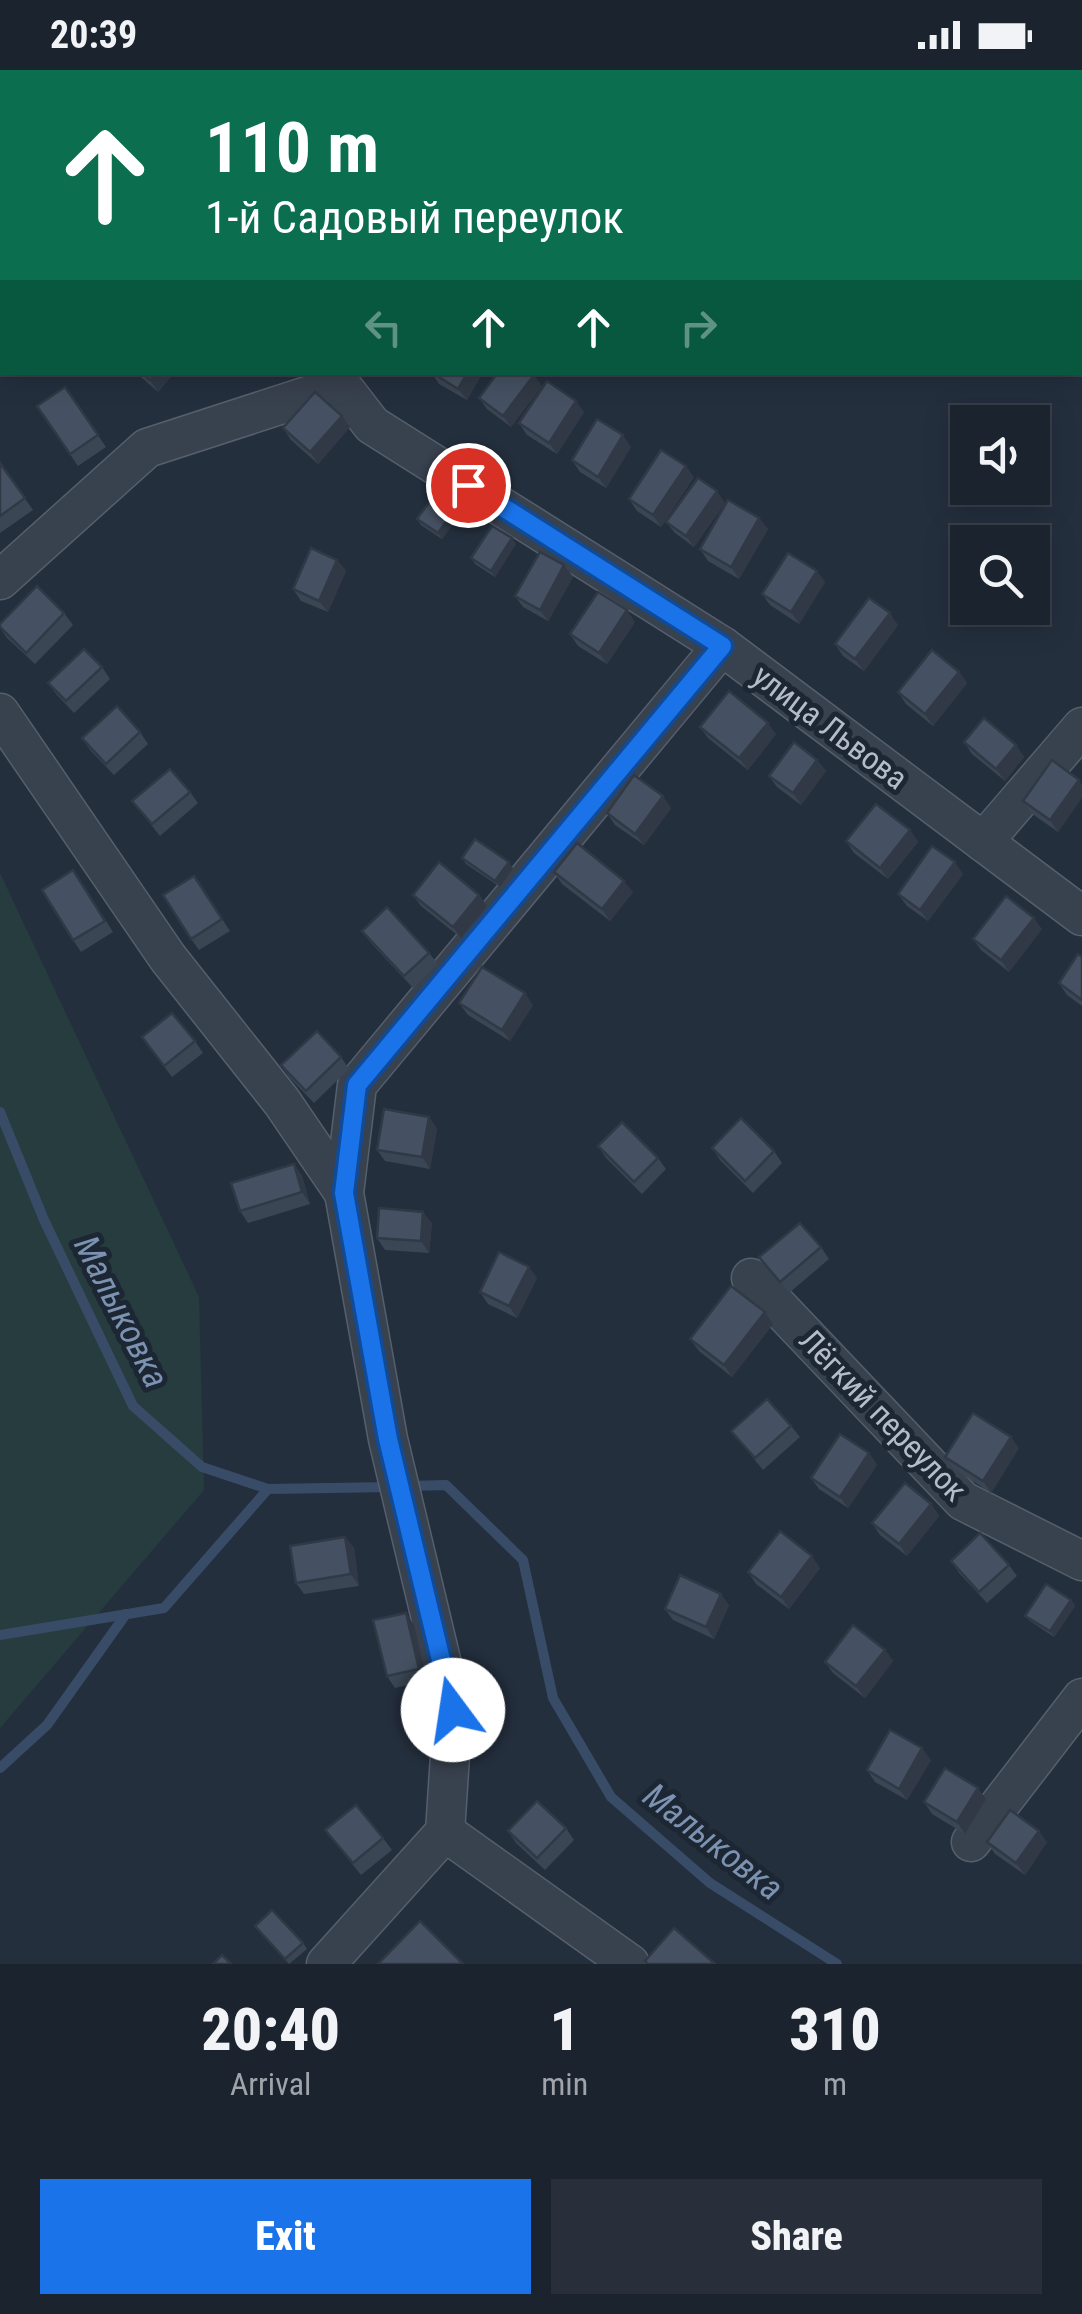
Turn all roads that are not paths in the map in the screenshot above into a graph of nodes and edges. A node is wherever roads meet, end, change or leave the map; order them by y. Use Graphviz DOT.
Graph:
graph roads {
  1 [pos="336,379"];
  2 [pos="0,580"];
  3 [pos="722,646"];
  4 [pos="0,713"];
  5 [pos="1082,726"];
  6 [pos="983,842"];
  7 [pos="1082,916"];
  8 [pos="344,1193"];
  9 [pos="751,1278"];
  10 [pos="1082,1560"];
  11 [pos="1082,1698"];
  12 [pos="445,1832"];
  13 [pos="970,1842"];
  14 [pos="326,1964"];
  15 [pos="630,1964"];
  1 -- 2 [label="street"];
  1 -- 3 [label="street, улица Львова"];
  3 -- 6 [label="street, улица Львова"];
  3 -- 8 [label="street"];
  4 -- 8 [label="street"];
  5 -- 6 [label="street"];
  6 -- 7 [label="street, улица Львова"];
  8 -- 12 [label="street"];
  9 -- 10 [label="street, Лёгкий переулок"];
  11 -- 13 [label="street"];
  12 -- 14 [label="street"];
  12 -- 15 [label="street"];
}
